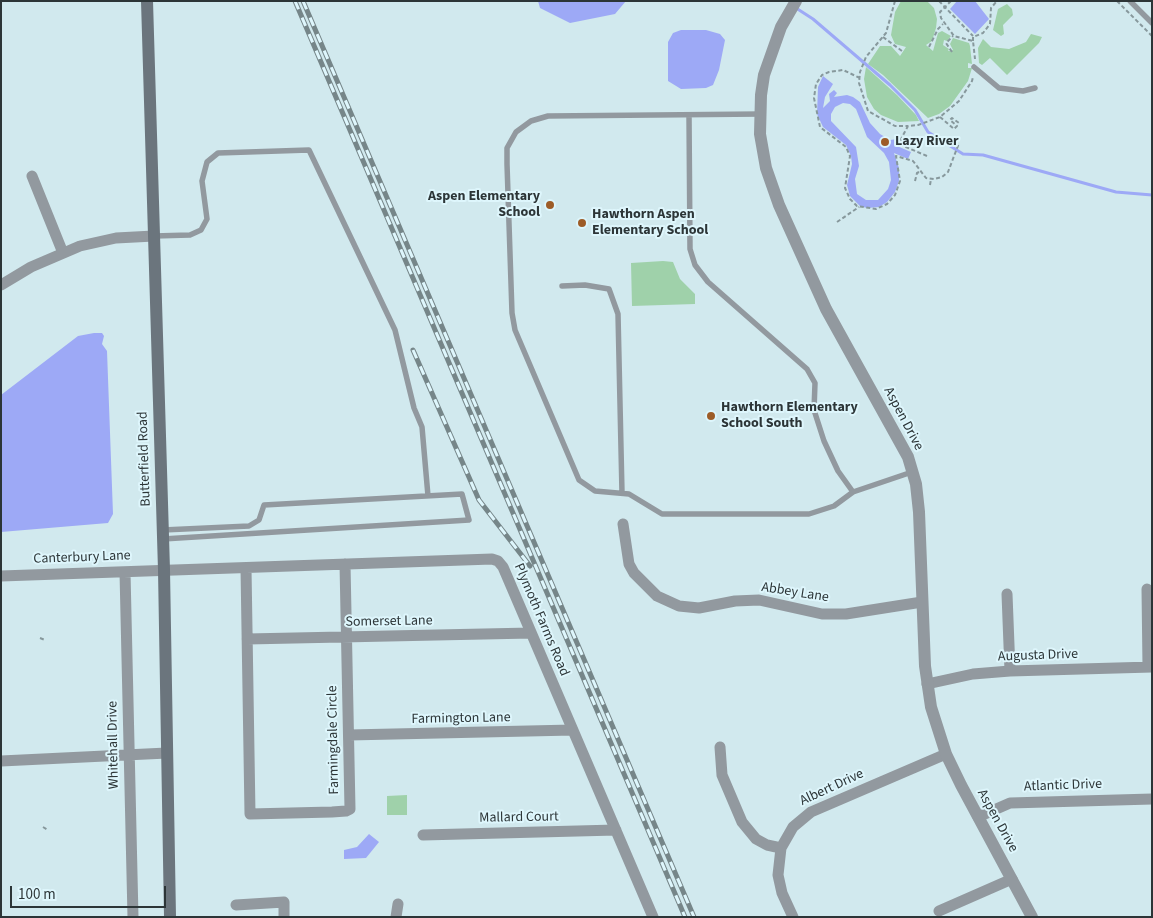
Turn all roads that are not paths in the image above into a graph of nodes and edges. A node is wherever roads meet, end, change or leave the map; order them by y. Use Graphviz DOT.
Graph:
graph roads {
  1 [pos="147,1"];
  2 [pos="1130,1"];
  3 [pos="793,7"];
  4 [pos="1152,23"];
  5 [pos="974,67"];
  6 [pos="1035,88"];
  7 [pos="761,114"];
  8 [pos="689,115"];
  9 [pos="32,176"];
  10 [pos="154,236"];
  11 [pos="63,253"];
  12 [pos="1,285"];
  13 [pos="562,286"];
  14 [pos="912,472"];
  15 [pos="853,492"];
  16 [pos="622,493"];
  17 [pos="428,496"];
  18 [pos="624,524"];
  19 [pos="163,534"];
  20 [pos="345,564"];
  21 [pos="246,568"];
  22 [pos="164,570"];
  23 [pos="125,572"];
  24 [pos="1,576"];
  25 [pos="1147,589"];
  26 [pos="1007,594"];
  27 [pos="922,602"];
  28 [pos="531,633"];
  29 [pos="347,637"];
  30 [pos="247,639"];
  31 [pos="1150,667"];
  32 [pos="1010,671"];
  33 [pos="927,684"];
  34 [pos="573,730"];
  35 [pos="350,735"];
  36 [pos="720,747"];
  37 [pos="167,753"];
  38 [pos="946,754"];
  39 [pos="129,756"];
  40 [pos="1,761"];
  41 [pos="1152,799"];
  42 [pos="978,817"];
  43 [pos="616,830"];
  44 [pos="423,835"];
  45 [pos="781,848"];
  46 [pos="1012,878"];
  47 [pos="398,904"];
  48 [pos="236,905"];
  49 [pos="939,911"];
  50 [pos="133,917"];
  51 [pos="170,917"];
  52 [pos="284,917"];
  53 [pos="396,917"];
  54 [pos="653,917"];
  55 [pos="793,917"];
  56 [pos="1032,917"];
  1 -- 10 [label="main road, Butterfield Road"];
  2 -- 4 [label="lane"];
  3 -- 7 [label="street, Aspen Drive"];
  5 -- 6 [label="lane"];
  7 -- 8 [label="lane"];
  7 -- 14 [label="street, Aspen Drive"];
  8 -- 15 [label="lane"];
  8 -- 16 [label="lane"];
  9 -- 11 [label="street"];
  10 -- 11 [label="street"];
  10 -- 17 [label="lane"];
  10 -- 19 [label="main road, Butterfield Road"];
  11 -- 12 [label="street"];
  13 -- 16 [label="lane"];
  14 -- 15 [label="lane"];
  14 -- 27 [label="street, Aspen Drive"];
  15 -- 16 [label="lane"];
  17 -- 19 [label="lane"];
  17 -- 19 [label="lane"];
  18 -- 27 [label="street, Abbey Lane"];
  19 -- 22 [label="main road, Butterfield Road"];
  20 -- 21 [label="street, Plymoth Farms Road"];
  20 -- 28 [label="street, Plymoth Farms Road"];
  20 -- 29 [label="street, Farmingdale Circle"];
  21 -- 22 [label="street, Plymoth Farms Road"];
  21 -- 30 [label="street, Farmingdale Circle"];
  22 -- 23 [label="street, Canterbury Lane"];
  22 -- 37 [label="main road, Butterfield Road"];
  23 -- 24 [label="street, Canterbury Lane"];
  23 -- 39 [label="street, Whitehall Drive"];
  25 -- 31 [label="street"];
  26 -- 32 [label="street"];
  27 -- 33 [label="street, Aspen Drive"];
  28 -- 29 [label="street, Somerset Lane"];
  28 -- 34 [label="street, Plymoth Farms Road"];
  29 -- 30 [label="street, Somerset Lane"];
  29 -- 35 [label="street, Farmingdale Circle"];
  30 -- 35 [label="street, Farmingdale Circle"];
  31 -- 32 [label="street, Augusta Drive"];
  32 -- 33 [label="street, Augusta Drive"];
  33 -- 38 [label="street, Aspen Drive"];
  34 -- 35 [label="street, Farmington Lane"];
  34 -- 43 [label="street, Plymoth Farms Road"];
  36 -- 45 [label="street"];
  37 -- 39 [label="street"];
  37 -- 51 [label="main road, Butterfield Road"];
  38 -- 42 [label="street, Aspen Drive"];
  38 -- 45 [label="street, Albert Drive"];
  39 -- 40 [label="street"];
  39 -- 50 [label="street, Whitehall Drive"];
  41 -- 42 [label="street, Atlantic Drive"];
  42 -- 46 [label="street, Aspen Drive"];
  43 -- 44 [label="street, Mallard Court"];
  43 -- 54 [label="street, Plymoth Farms Road"];
  45 -- 55 [label="street, Albert Drive"];
  46 -- 49 [label="street"];
  46 -- 56 [label="street, Aspen Drive"];
  47 -- 53 [label="street"];
  48 -- 52 [label="street"];
}
